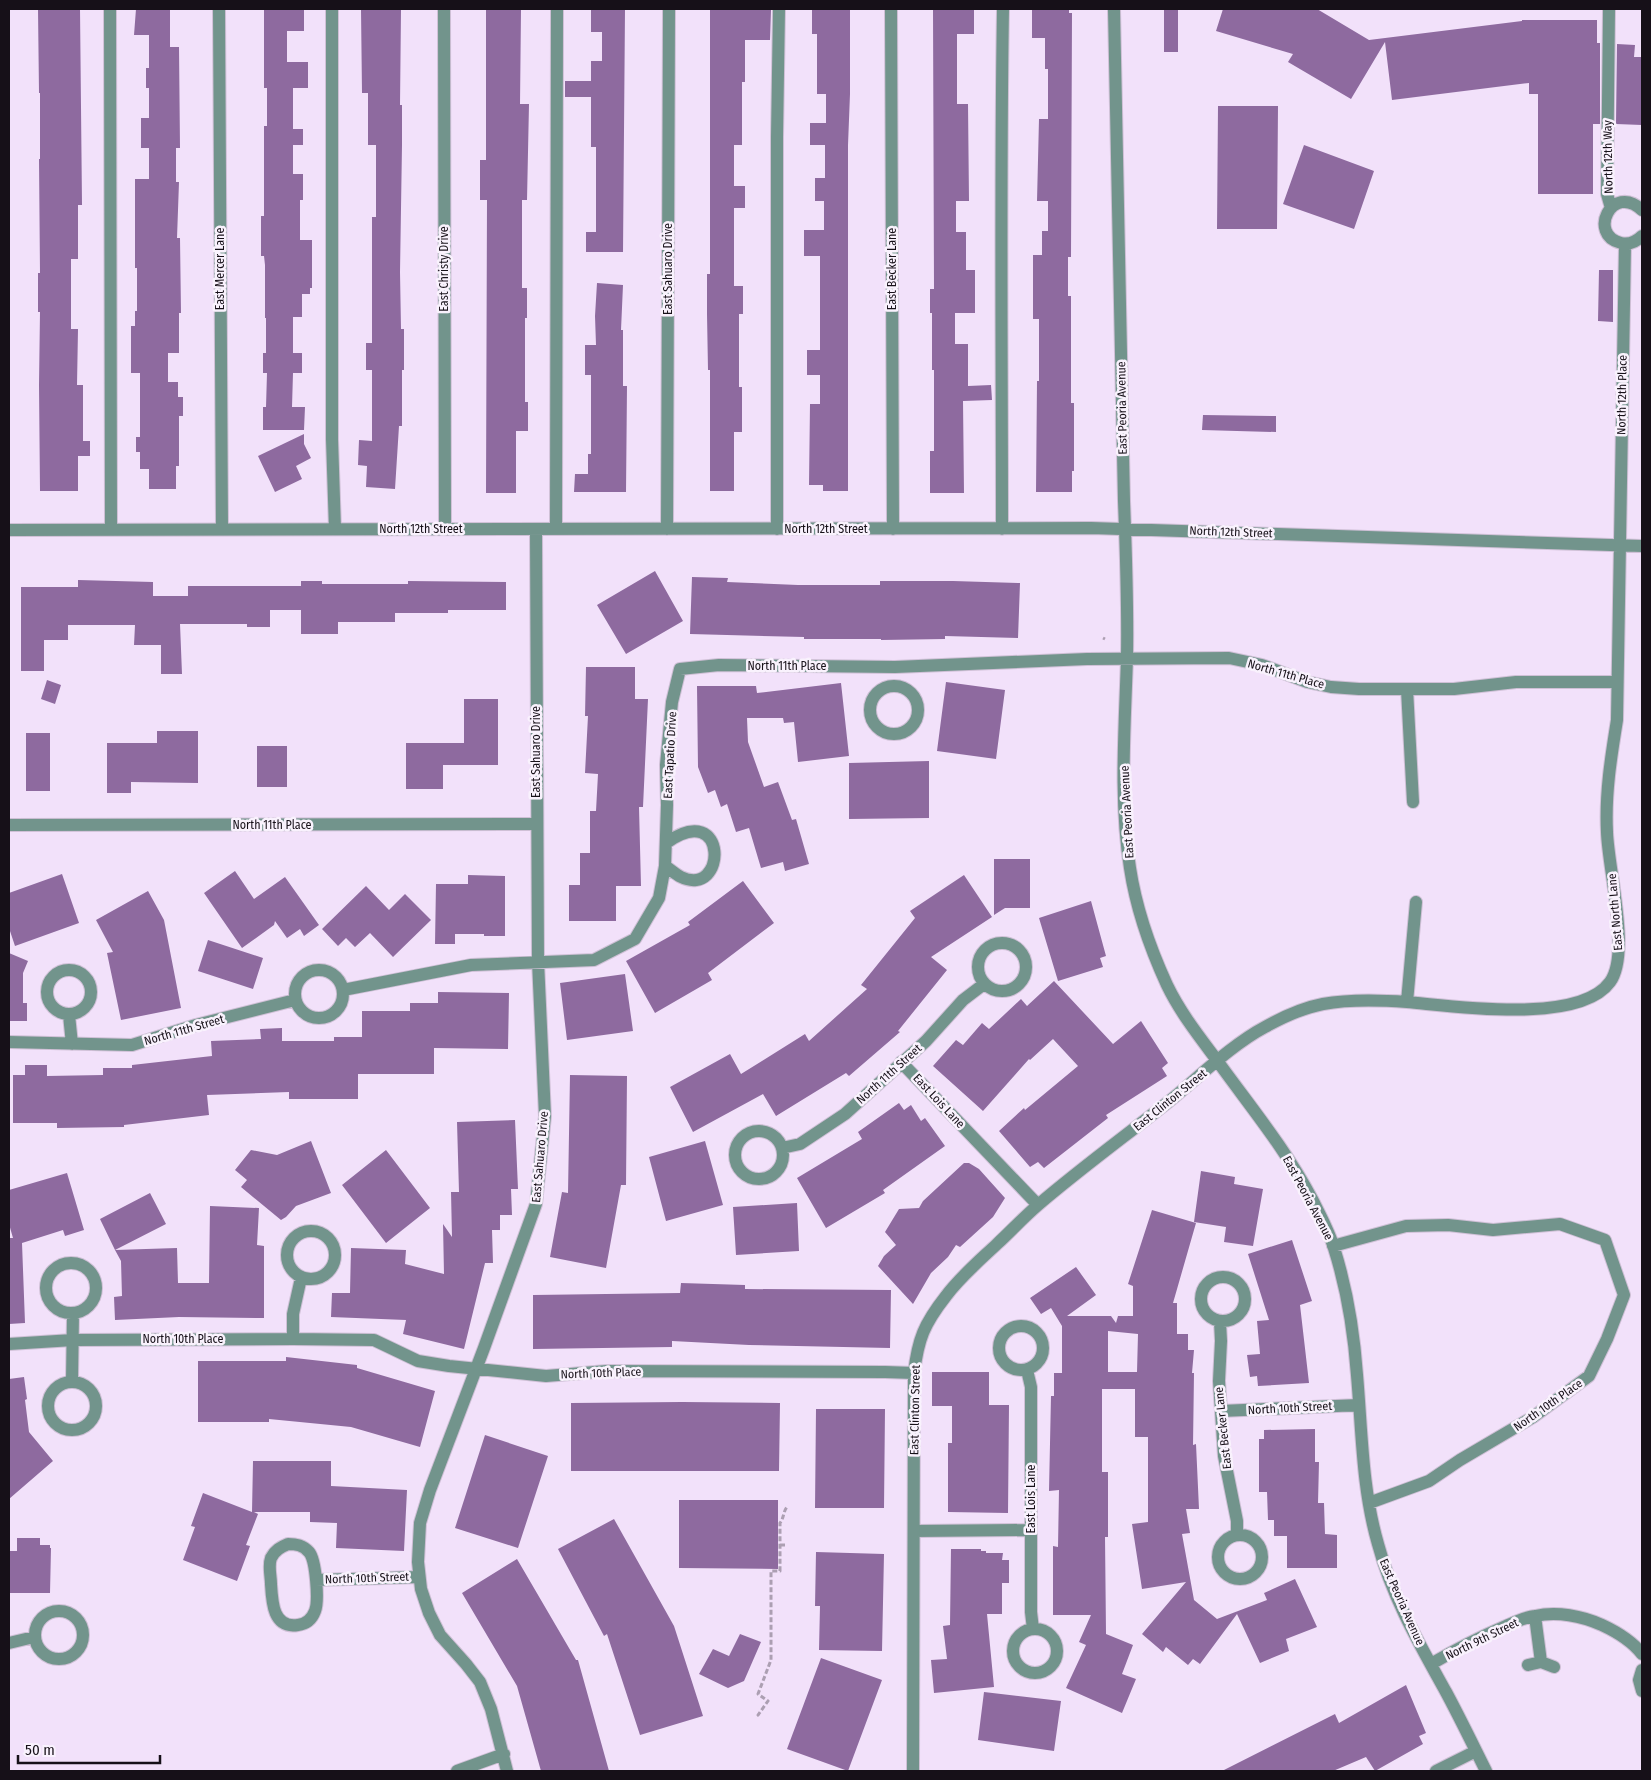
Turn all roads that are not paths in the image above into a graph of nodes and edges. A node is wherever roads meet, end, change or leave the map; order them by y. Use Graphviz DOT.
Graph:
graph roads {
  1 [pos="110,9"];
  2 [pos="219,9"];
  3 [pos="332,9"];
  4 [pos="444,9"];
  5 [pos="557,9"];
  6 [pos="669,9"];
  7 [pos="779,9"];
  8 [pos="891,9"];
  9 [pos="1003,9"];
  10 [pos="1114,9"];
  11 [pos="1609,9"];
  12 [pos="1611,208"];
  13 [pos="1642,210"];
  14 [pos="1642,236"];
  15 [pos="1625,244"];
  16 [pos="222,529"];
  17 [pos="335,529"];
  18 [pos="445,529"];
  19 [pos="536,529"];
  20 [pos="556,529"];
  21 [pos="667,529"];
  22 [pos="777,529"];
  23 [pos="893,529"];
  24 [pos="1002,529"];
  25 [pos="1125,529"];
  26 [pos="9,530"];
  27 [pos="111,530"];
  28 [pos="1620,546"];
  29 [pos="1642,546"];
  30 [pos="1127,658"];
  31 [pos="895,666"];
  32 [pos="680,669"];
  33 [pos="1617,682"];
  34 [pos="895,686"];
  35 [pos="1407,689"];
  36 [pos="1413,802"];
  37 [pos="536,824"];
  38 [pos="9,825"];
  39 [pos="666,843"];
  40 [pos="665,866"];
  41 [pos="1416,902"];
  42 [pos="538,961"];
  43 [pos="984,984"];
  44 [pos="342,990"];
  45 [pos="295,1000"];
  46 [pos="1407,1002"];
  47 [pos="69,1015"];
  48 [pos="9,1042"];
  49 [pos="72,1044"];
  50 [pos="901,1062"];
  51 [pos="1218,1062"];
  52 [pos="782,1148"];
  53 [pos="1038,1205"];
  54 [pos="1333,1246"];
  55 [pos="301,1278"];
  56 [pos="72,1313"];
  57 [pos="1220,1322"];
  58 [pos="293,1339"];
  59 [pos="73,1340"];
  60 [pos="9,1344"];
  61 [pos="476,1368"];
  62 [pos="1027,1370"];
  63 [pos="914,1373"];
  64 [pos="72,1381"];
  65 [pos="1359,1405"];
  66 [pos="1221,1411"];
  67 [pos="1369,1503"];
  68 [pos="1031,1530"];
  69 [pos="914,1531"];
  70 [pos="1237,1535"];
  71 [pos="419,1576"];
  72 [pos="316,1580"];
  73 [pos="1535,1616"];
  74 [pos="1034,1628"];
  75 [pos="34,1638"];
  76 [pos="9,1643"];
  77 [pos="1642,1654"];
  78 [pos="1541,1662"];
  79 [pos="1431,1664"];
  80 [pos="1528,1665"];
  81 [pos="1554,1667"];
  82 [pos="1642,1670"];
  83 [pos="1642,1691"];
  84 [pos="1476,1751"];
  85 [pos="504,1754"];
  86 [pos="457,1771"];
  87 [pos="508,1771"];
  88 [pos="913,1771"];
  89 [pos="1436,1771"];
  90 [pos="1486,1771"];
  1 -- 27 [label="street"];
  2 -- 16 [label="street, East Mercer Lane"];
  3 -- 17 [label="street"];
  4 -- 18 [label="street, East Christy Drive"];
  5 -- 20 [label="street"];
  6 -- 21 [label="street, East Sahuaro Drive"];
  7 -- 22 [label="street"];
  8 -- 23 [label="street, East Becker Lane"];
  9 -- 24 [label="street"];
  10 -- 25 [label="street, East Peoria Avenue"];
  11 -- 12 [label="street, North 12th Way"];
  12 -- 13 [label="street, North 12th Way"];
  12 -- 15 [label="street, North 12th Way"];
  14 -- 15 [label="street"];
  15 -- 28 [label="street, North 12th Place"];
  16 -- 17 [label="street, North 12th Street"];
  16 -- 27 [label="street, North 12th Street"];
  17 -- 18 [label="street, North 12th Street"];
  18 -- 19 [label="street, North 12th Street"];
  19 -- 20 [label="street, North 12th Street"];
  19 -- 37 [label="street, East Sahuaro Drive"];
  20 -- 21 [label="street, North 12th Street"];
  21 -- 22 [label="street, North 12th Street"];
  22 -- 23 [label="street, North 12th Street"];
  23 -- 24 [label="street, North 12th Street"];
  24 -- 25 [label="street, North 12th Street"];
  25 -- 28 [label="street, North 12th Street"];
  25 -- 30 [label="street, East Peoria Avenue"];
  26 -- 27 [label="street, North 12th Street"];
  28 -- 29 [label="street, North 12th Street"];
  28 -- 33 [label="street, East North Lane"];
  30 -- 31 [label="street, North 11th Place"];
  30 -- 35 [label="street, North 11th Place"];
  30 -- 51 [label="street, East Peoria Avenue"];
  31 -- 32 [label="street, North 11th Place"];
  31 -- 34 [label="street"];
  32 -- 39 [label="street, East Tapatio Drive"];
  33 -- 35 [label="street, North 11th Place"];
  33 -- 46 [label="street, East North Lane"];
  35 -- 36 [label="street"];
  37 -- 38 [label="street, North 11th Place"];
  37 -- 42 [label="street, East Sahuaro Drive"];
  39 -- 40 [label="street, East Tapatio Drive"];
  39 -- 40 [label="street"];
  40 -- 42 [label="street, East Tapatio Drive"];
  41 -- 46 [label="street"];
  42 -- 44 [label="street"];
  42 -- 61 [label="street, East Sahuaro Drive"];
  43 -- 50 [label="street, North 11th Street"];
  44 -- 45 [label="street"];
  44 -- 45 [label="street"];
  45 -- 49 [label="street, North 11th Street"];
  46 -- 51 [label="street, East North Lane"];
  47 -- 49 [label="street"];
  48 -- 49 [label="street, North 11th Street"];
  50 -- 52 [label="street, North 11th Street"];
  50 -- 53 [label="street, East Lois Lane"];
  51 -- 53 [label="street, East Clinton Street"];
  51 -- 54 [label="street, East Peoria Avenue"];
  53 -- 63 [label="street, East Clinton Street"];
  54 -- 65 [label="street, East Peoria Avenue"];
  54 -- 67 [label="street, North 10th Place"];
  55 -- 58 [label="street"];
  56 -- 59 [label="street"];
  57 -- 66 [label="street, East Becker Lane"];
  58 -- 59 [label="street, North 10th Place"];
  58 -- 61 [label="street, North 10th Place"];
  59 -- 60 [label="street, North 10th Place"];
  59 -- 64 [label="street"];
  61 -- 63 [label="street, North 10th Place"];
  61 -- 71 [label="street, East Sahuaro Drive"];
  62 -- 68 [label="street, East Lois Lane"];
  63 -- 69 [label="street, East Clinton Street"];
  65 -- 66 [label="street, North 10th Street"];
  65 -- 67 [label="street, East Peoria Avenue"];
  66 -- 70 [label="street, East Becker Lane"];
  67 -- 79 [label="street, East Peoria Avenue"];
  68 -- 69 [label="street"];
  68 -- 74 [label="street, East Lois Lane"];
  69 -- 88 [label="street, East Clinton Street"];
  71 -- 72 [label="street, North 10th Street"];
  71 -- 85 [label="street, East Sahuaro Drive"];
  72 -- 72 [label="street, North 10th Street"];
  73 -- 77 [label="street, North 9th Street"];
  73 -- 78 [label="street"];
  73 -- 79 [label="street, North 9th Street"];
  75 -- 76 [label="street"];
  78 -- 80 [label="street"];
  78 -- 81 [label="street"];
  79 -- 84 [label="street, East Peoria Avenue"];
  82 -- 83 [label="street"];
  84 -- 89 [label="street"];
  84 -- 90 [label="street, East Peoria Avenue"];
  85 -- 86 [label="street"];
  85 -- 87 [label="street, East Sahuaro Drive"];
}
